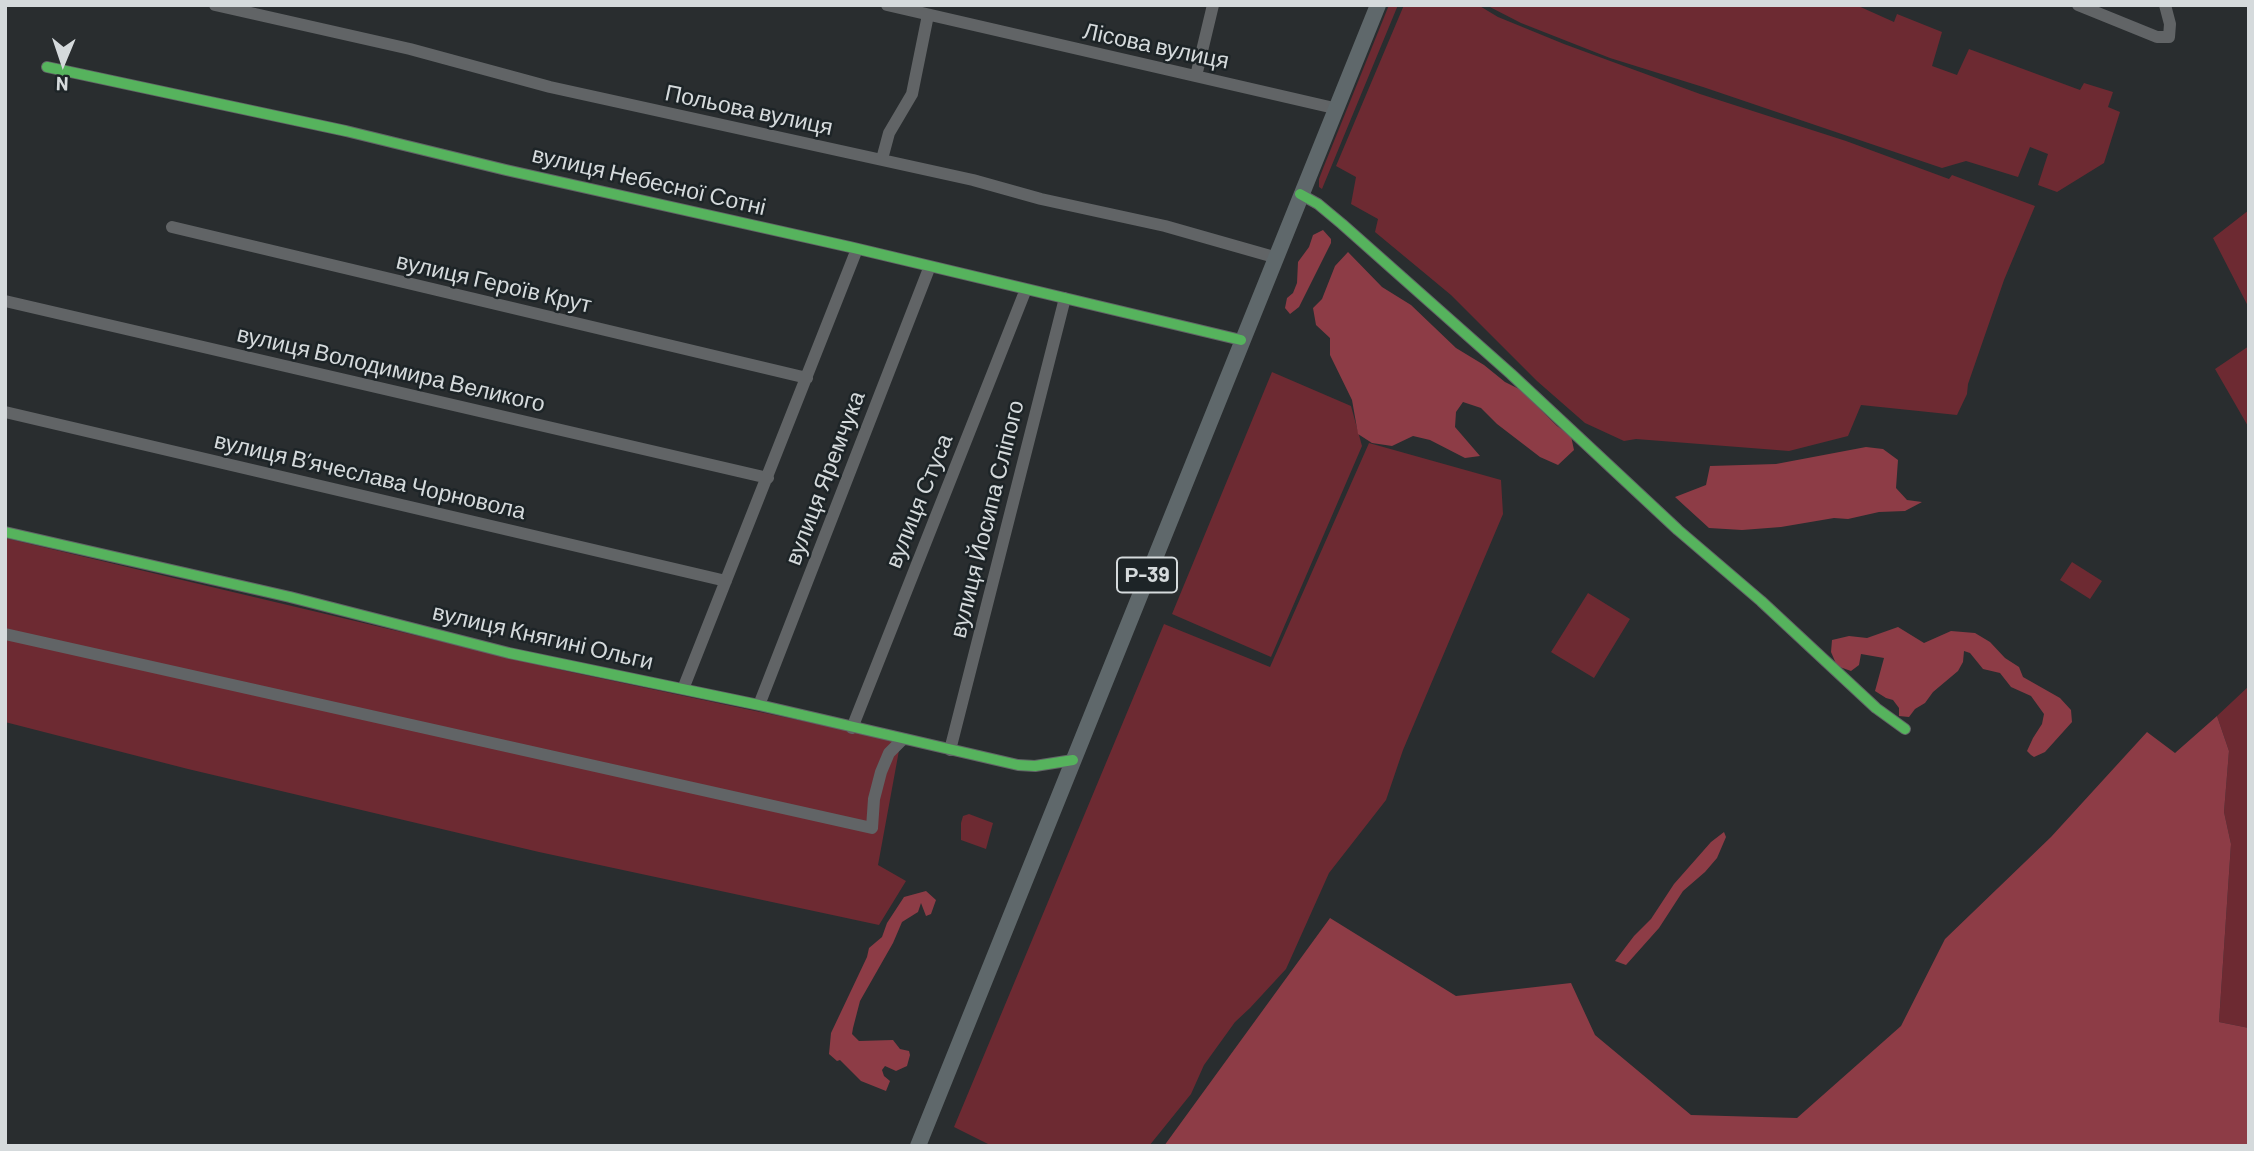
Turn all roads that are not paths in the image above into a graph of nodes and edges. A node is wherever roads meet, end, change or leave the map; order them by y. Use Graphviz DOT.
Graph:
graph roads {
  1 [pos="215,5"];
  2 [pos="887,5"];
  3 [pos="1213,5"];
  4 [pos="1378,5"];
  5 [pos="2078,5"];
  6 [pos="2165,5"];
  7 [pos="928,15"];
  8 [pos="47,67"];
  9 [pos="1196,76"];
  10 [pos="1334,108"];
  11 [pos="882,159"];
  12 [pos="1300,194"];
  13 [pos="172,227"];
  14 [pos="857,249"];
  15 [pos="1274,257"];
  16 [pos="930,266"];
  17 [pos="1026,289"];
  18 [pos="1065,298"];
  19 [pos="5,301"];
  20 [pos="1241,341"];
  21 [pos="807,379"];
  22 [pos="5,412"];
  23 [pos="768,478"];
  24 [pos="5,532"];
  25 [pos="726,581"];
  26 [pos="5,634"];
  27 [pos="683,689"];
  28 [pos="759,705"];
  29 [pos="852,728"];
  30 [pos="1905,729"];
  31 [pos="902,740"];
  32 [pos="950,750"];
  33 [pos="1073,760"];
  34 [pos="918,1146"];
  1 -- 11 [label="street, Польова вулиця"];
  2 -- 7 [label="street, Лісова вулиця"];
  3 -- 9 [label="street"];
  4 -- 10 [label="main road, Р-39"];
  5 -- 6 [label="street"];
  7 -- 9 [label="street, Лісова вулиця"];
  7 -- 11 [label="street"];
  8 -- 14 [label="street, вулиця Небесної Сотні"];
  9 -- 10 [label="street, Лісова вулиця"];
  10 -- 12 [label="main road, Р-39"];
  11 -- 15 [label="street, Польова вулиця"];
  12 -- 15 [label="main road, Р-39"];
  12 -- 30 [label="street"];
  13 -- 21 [label="street, вулиця Героїв Крут"];
  14 -- 16 [label="street, вулиця Небесної Сотні"];
  14 -- 21 [label="street"];
  15 -- 20 [label="main road, Р-39"];
  16 -- 17 [label="street, вулиця Небесної Сотні"];
  16 -- 28 [label="street, вулиця Яремчука"];
  17 -- 18 [label="street, вулиця Небесної Сотні"];
  17 -- 29 [label="street, вулиця Стуса"];
  18 -- 20 [label="street, вулиця Небесної Сотні"];
  18 -- 32 [label="street, вулиця Йосипа Сліпого"];
  19 -- 23 [label="street, вулиця Володимира Великого"];
  20 -- 33 [label="main road, Р-39"];
  21 -- 23 [label="street"];
  22 -- 25 [label="street, вулиця Вʼячеслава Чорновола"];
  23 -- 25 [label="street"];
  24 -- 27 [label="street, вулиця Княгині Ольги"];
  25 -- 27 [label="street"];
  26 -- 31 [label="street"];
  27 -- 28 [label="street, вулиця Княгині Ольги"];
  28 -- 29 [label="street, вулиця Княгині Ольги"];
  29 -- 31 [label="street, вулиця Княгині Ольги"];
  31 -- 32 [label="street, вулиця Княгині Ольги"];
  32 -- 33 [label="street, вулиця Княгині Ольги"];
  33 -- 34 [label="main road, Р-39"];
}
